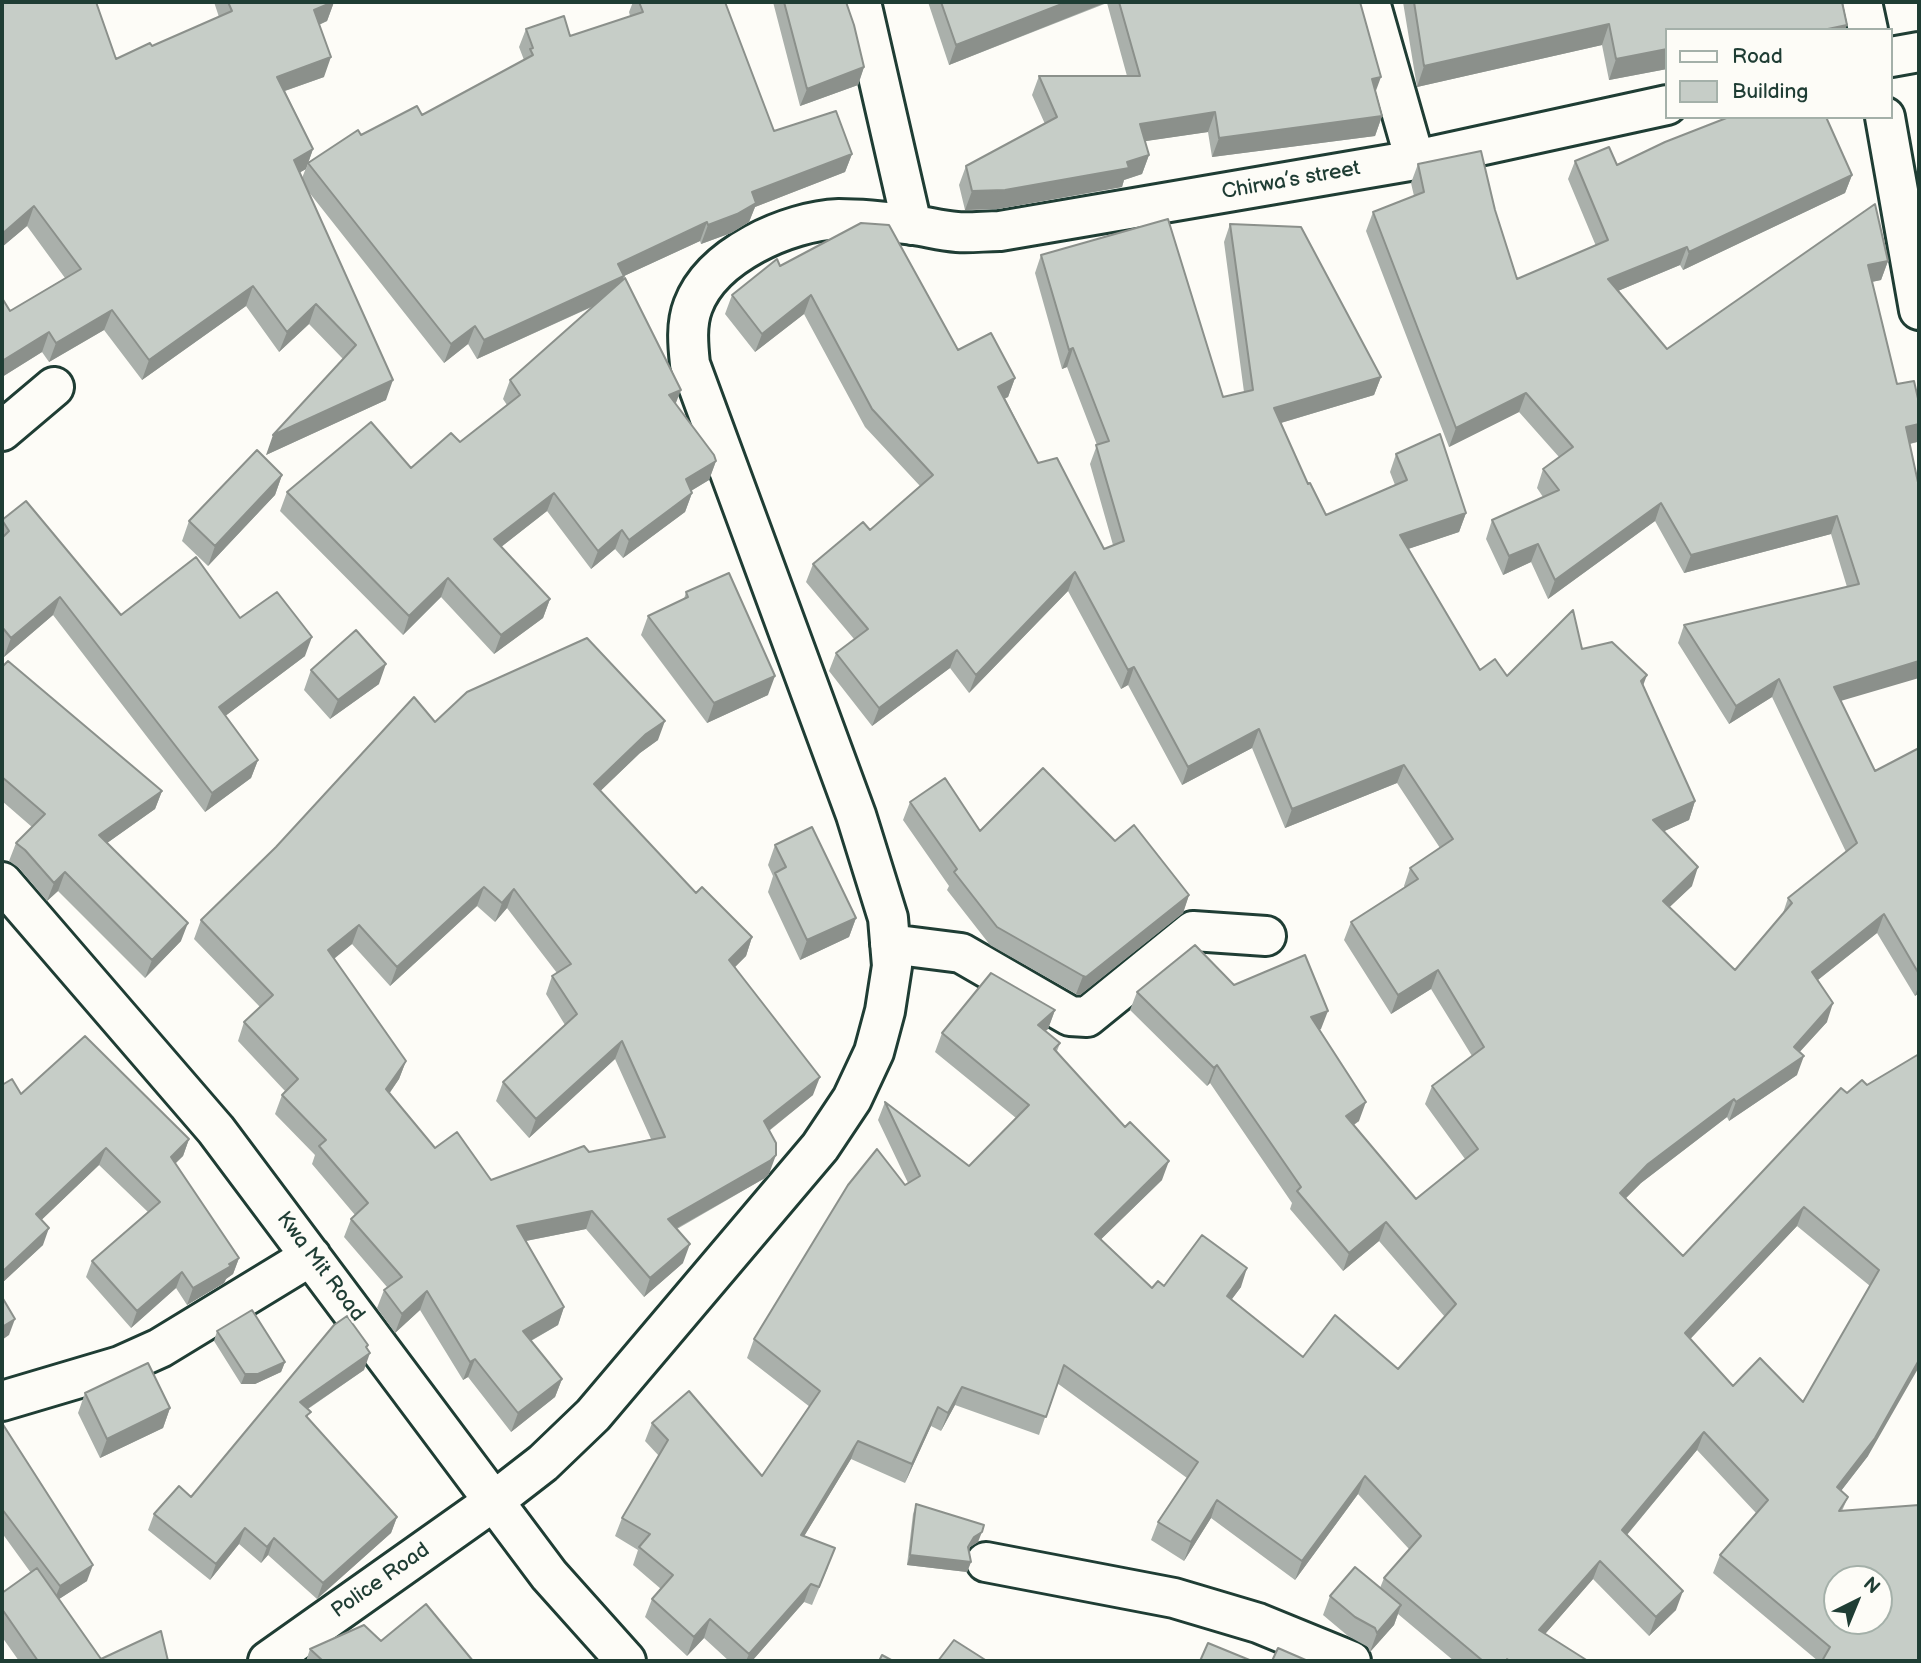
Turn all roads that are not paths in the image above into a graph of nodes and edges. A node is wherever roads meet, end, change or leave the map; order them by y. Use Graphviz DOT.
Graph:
graph roads {
  1 [pos="861,2"];
  2 [pos="1370,2"];
  3 [pos="1862,2"];
  4 [pos="1868,28"];
  5 [pos="1919,52"];
  6 [pos="1893,57"];
  7 [pos="1666,105"];
  8 [pos="1885,119"];
  9 [pos="1415,160"];
  10 [pos="912,225"];
  11 [pos="1919,310"];
  12 [pos="54,387"];
  13 [pos="2,431"];
  14 [pos="2,882"];
  15 [pos="1266,936"];
  16 [pos="890,944"];
  17 [pos="311,1256"];
  18 [pos="2,1401"];
  19 [pos="494,1501"];
  20 [pos="986,1562"];
  21 [pos="268,1661"];
  22 [pos="626,1661"];
  23 [pos="1351,1661"];
  1 -- 10 [label="street"];
  2 -- 9 [label="street"];
  3 -- 4 [label="street"];
  5 -- 6 [label="street"];
  7 -- 9 [label="street, Chirwa’s street"];
  8 -- 11 [label="street"];
  9 -- 10 [label="street, Chirwa’s street"];
  10 -- 16 [label="street, Chirwa’s street"];
  12 -- 13 [label="street"];
  14 -- 17 [label="street, Kwa Mit Road"];
  15 -- 16 [label="street"];
  16 -- 19 [label="street, Police Road"];
  17 -- 18 [label="street"];
  17 -- 19 [label="street, Kwa Mit Road"];
  19 -- 21 [label="street, Police Road"];
  19 -- 22 [label="street, Kwa Mit Road"];
  20 -- 23 [label="street"];
}
